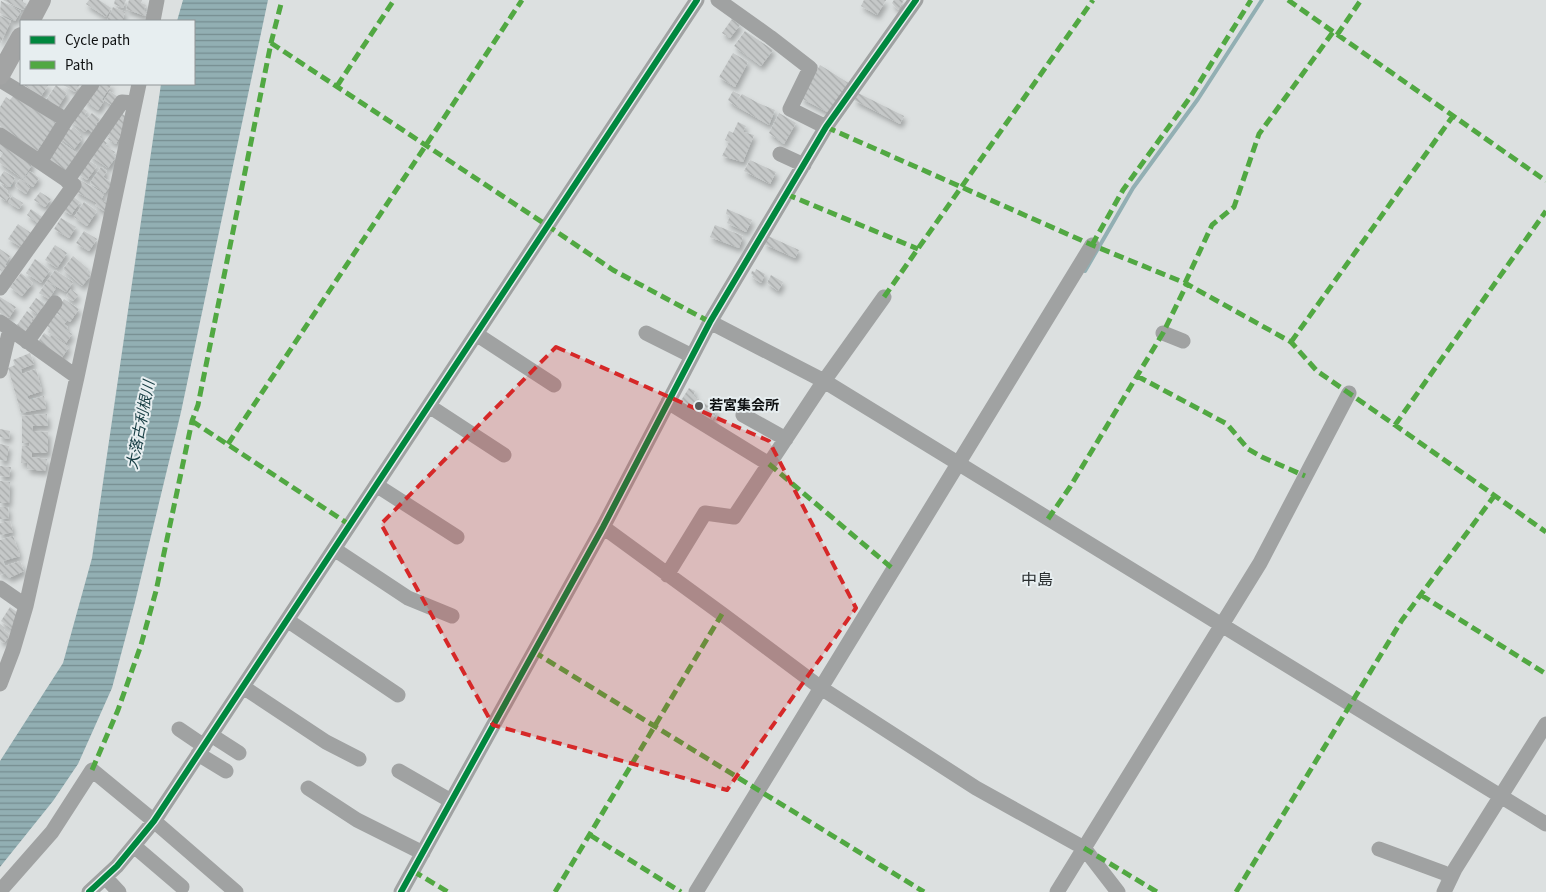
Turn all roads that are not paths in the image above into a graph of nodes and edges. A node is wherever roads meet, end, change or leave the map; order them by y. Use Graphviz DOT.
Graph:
graph roads {
  1 [pos="41,0"];
  2 [pos="157,0"];
  3 [pos="697,0"];
  4 [pos="718,0"];
  5 [pos="916,0"];
  6 [pos="31,20"];
  7 [pos="152,20"];
  8 [pos="20,39"];
  9 [pos="0,75"];
  10 [pos="0,80"];
  11 [pos="91,85"];
  12 [pos="139,85"];
  13 [pos="135,103"];
  14 [pos="66,120"];
  15 [pos="826,127"];
  16 [pos="0,135"];
  17 [pos="780,154"];
  18 [pos="40,162"];
  19 [pos="804,165"];
  20 [pos="67,181"];
  21 [pos="1092,245"];
  22 [pos="0,288"];
  23 [pos="884,297"];
  24 [pos="55,303"];
  25 [pos="710,322"];
  26 [pos="5,326"];
  27 [pos="646,333"];
  28 [pos="1163,333"];
  29 [pos="476,334"];
  30 [pos="1183,341"];
  31 [pos="27,342"];
  32 [pos="692,356"];
  33 [pos="0,371"];
  34 [pos="77,377"];
  35 [pos="824,382"];
  36 [pos="554,384"];
  37 [pos="1349,393"];
  38 [pos="668,402"];
  39 [pos="429,406"];
  40 [pos="743,415"];
  41 [pos="786,439"];
  42 [pos="504,455"];
  43 [pos="958,463"];
  44 [pos="769,464"];
  45 [pos="376,485"];
  46 [pos="602,527"];
  47 [pos="457,537"];
  48 [pos="334,549"];
  49 [pos="667,574"];
  50 [pos="0,588"];
  51 [pos="26,606"];
  52 [pos="452,616"];
  53 [pos="287,620"];
  54 [pos="1221,625"];
  55 [pos="0,684"];
  56 [pos="242,687"];
  57 [pos="821,688"];
  58 [pos="398,695"];
  59 [pos="1546,724"];
  60 [pos="179,729"];
  61 [pos="204,745"];
  62 [pos="239,753"];
  63 [pos="359,759"];
  64 [pos="226,771"];
  65 [pos="399,771"];
  66 [pos="308,788"];
  67 [pos="1502,796"];
  68 [pos="451,801"];
  69 [pos="154,821"];
  70 [pos="1546,824"];
  71 [pos="134,846"];
  72 [pos="1084,848"];
  73 [pos="1379,849"];
  74 [pos="423,853"];
  75 [pos="105,877"];
  76 [pos="1447,886"];
  77 [pos="182,887"];
  78 [pos="0,891"];
  79 [pos="89,892"];
  80 [pos="119,892"];
  81 [pos="236,892"];
  82 [pos="401,892"];
  83 [pos="696,892"];
  84 [pos="1057,892"];
  85 [pos="1118,892"];
  1 -- 6 [label="main road"];
  2 -- 7 [label="street"];
  3 -- 29 [label="street"];
  4 -- 15 [label="street"];
  5 -- 15 [label="street"];
  8 -- 9 [label="main road"];
  10 -- 14 [label="street"];
  11 -- 14 [label="street"];
  12 -- 13 [label="street"];
  13 -- 20 [label="street"];
  13 -- 34 [label="street"];
  14 -- 18 [label="street"];
  15 -- 19 [label="street"];
  16 -- 18 [label="street"];
  17 -- 19 [label="street"];
  18 -- 20 [label="street"];
  19 -- 25 [label="street"];
  20 -- 22 [label="street"];
  21 -- 43 [label="street"];
  23 -- 35 [label="street"];
  24 -- 31 [label="street"];
  25 -- 32 [label="street"];
  25 -- 35 [label="street"];
  26 -- 31 [label="street"];
  26 -- 33 [label="street"];
  27 -- 32 [label="street"];
  28 -- 30 [label="street"];
  29 -- 36 [label="street"];
  29 -- 39 [label="street"];
  31 -- 34 [label="street"];
  32 -- 38 [label="street"];
  34 -- 51 [label="street"];
  35 -- 41 [label="street"];
  35 -- 43 [label="street"];
  37 -- 54 [label="street"];
  38 -- 44 [label="street"];
  38 -- 46 [label="street"];
  39 -- 42 [label="street"];
  39 -- 45 [label="street"];
  40 -- 41 [label="street"];
  41 -- 44 [label="street"];
  43 -- 54 [label="street"];
  43 -- 57 [label="street"];
  44 -- 49 [label="street"];
  45 -- 47 [label="street"];
  45 -- 48 [label="street"];
  46 -- 49 [label="street"];
  46 -- 68 [label="street"];
  48 -- 52 [label="street"];
  48 -- 53 [label="street"];
  49 -- 57 [label="street"];
  50 -- 51 [label="street"];
  51 -- 55 [label="street"];
  53 -- 56 [label="street"];
  53 -- 58 [label="street"];
  54 -- 67 [label="street"];
  54 -- 72 [label="street"];
  56 -- 61 [label="street"];
  56 -- 63 [label="street"];
  57 -- 72 [label="street"];
  57 -- 83 [label="street"];
  59 -- 67 [label="street"];
  60 -- 61 [label="street"];
  61 -- 62 [label="street"];
  61 -- 64 [label="street"];
  61 -- 69 [label="street"];
  65 -- 68 [label="street"];
  66 -- 74 [label="street"];
  67 -- 70 [label="street"];
  67 -- 76 [label="street"];
  68 -- 74 [label="street"];
  69 -- 71 [label="street"];
  69 -- 78 [label="street"];
  69 -- 81 [label="street"];
  71 -- 75 [label="street"];
  71 -- 77 [label="street"];
  72 -- 84 [label="street"];
  72 -- 85 [label="street"];
  73 -- 76 [label="street"];
  74 -- 82 [label="street"];
  75 -- 79 [label="street"];
  75 -- 80 [label="street"];
}
